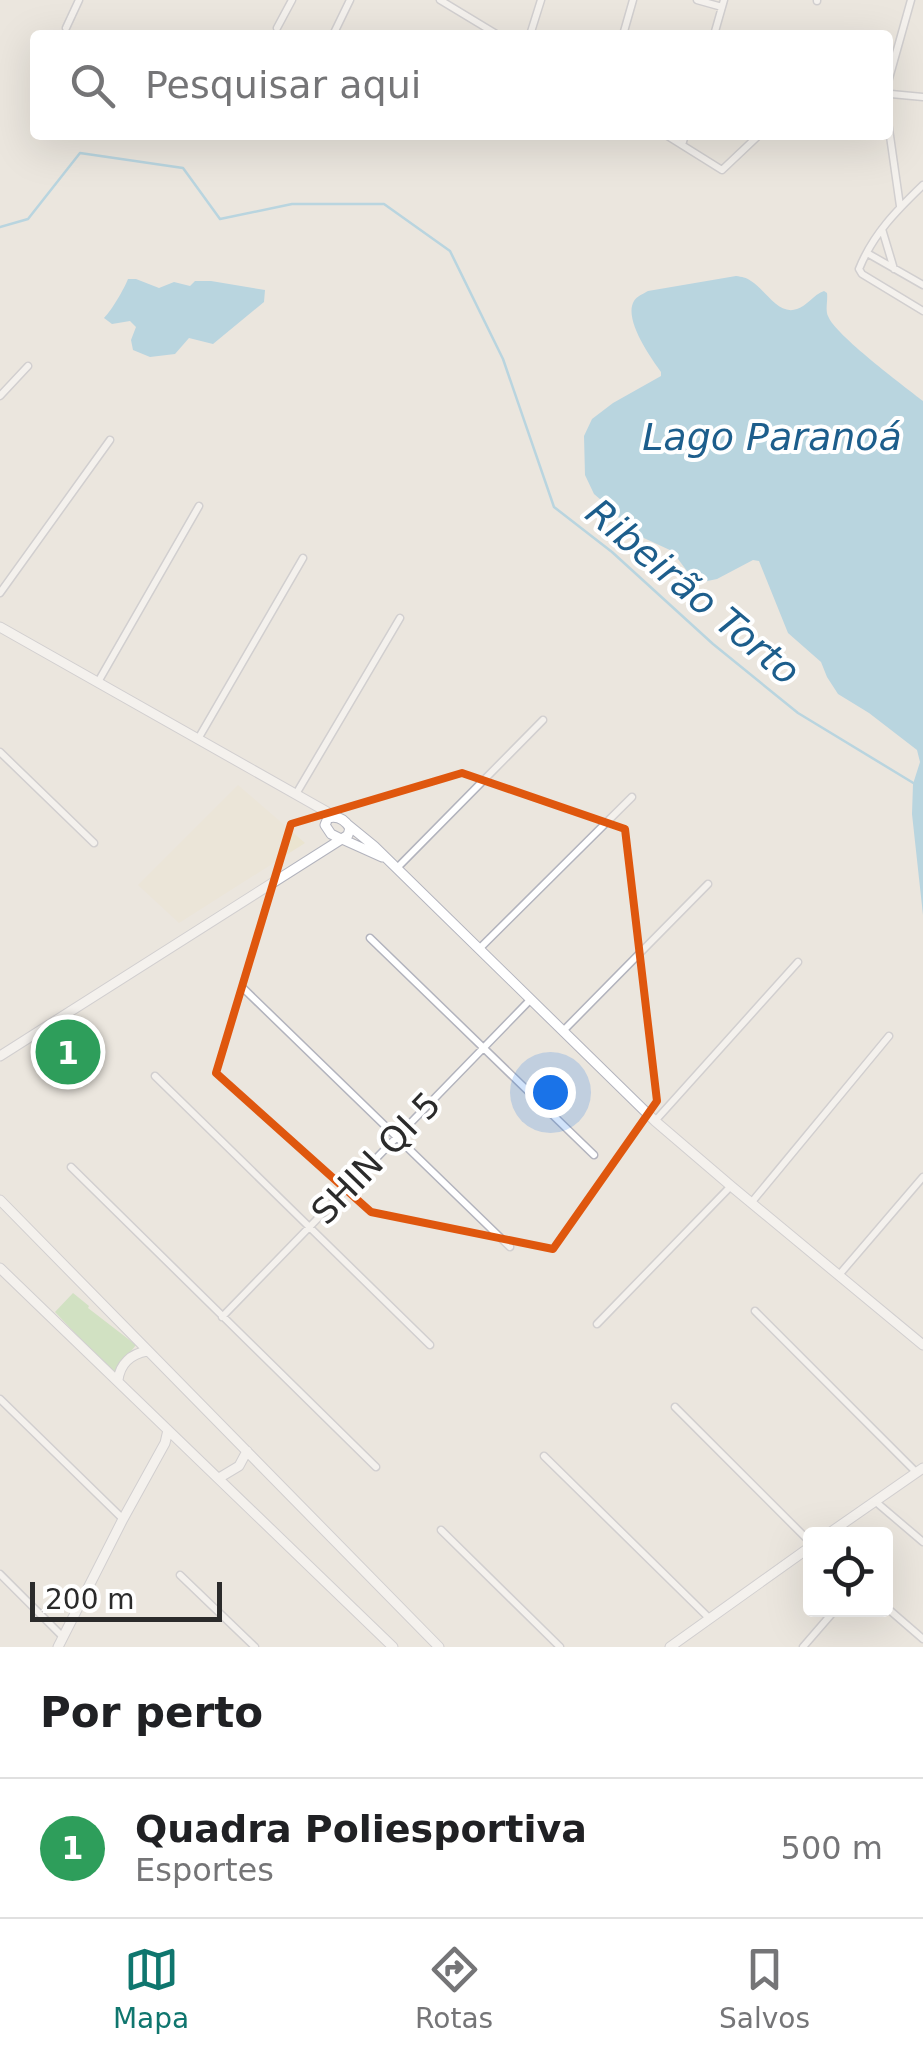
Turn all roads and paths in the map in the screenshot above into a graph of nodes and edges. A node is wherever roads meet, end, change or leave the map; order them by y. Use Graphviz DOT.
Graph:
graph roads {
  1 [pos="79,0"];
  2 [pos="292,0"];
  3 [pos="350,0"];
  4 [pos="440,0"];
  5 [pos="540,0"];
  6 [pos="633,0"];
  7 [pos="697,0"];
  8 [pos="911,0"];
  9 [pos="449,3"];
  10 [pos="723,4"];
  11 [pos="66,28"];
  12 [pos="277,28"];
  13 [pos="336,30"];
  14 [pos="490,30"];
  15 [pos="531,30"];
  16 [pos="625,30"];
  17 [pos="715,30"];
  18 [pos="893,64"];
  19 [pos="893,94"];
  20 [pos="923,97"];
  21 [pos="674,140"];
  22 [pos="684,140"];
  23 [pos="754,140"];
  24 [pos="891,140"];
  25 [pos="682,145"];
  26 [pos="923,185"];
  27 [pos="900,207"];
  28 [pos="882,228"];
  29 [pos="867,253"];
  30 [pos="894,269"];
  31 [pos="923,286"];
  32 [pos="923,311"];
  33 [pos="28,366"];
  34 [pos="0,396"];
  35 [pos="110,440"];
  36 [pos="198,506"];
  37 [pos="303,558"];
  38 [pos="0,592"];
  39 [pos="400,618"];
  40 [pos="0,627"];
  41 [pos="98,682"];
  42 [pos="543,720"];
  43 [pos="198,739"];
  44 [pos="0,752"];
  45 [pos="300,798"];
  46 [pos="632,798"];
  47 [pos="330,823"];
  48 [pos="347,824"];
  49 [pos="342,839"];
  50 [pos="94,843"];
  51 [pos="312,857"];
  52 [pos="384,858"];
  53 [pos="396,869"];
  54 [pos="708,884"];
  55 [pos="370,938"];
  56 [pos="478,950"];
  57 [pos="798,962"];
  58 [pos="243,988"];
  59 [pos="530,1000"];
  60 [pos="562,1032"];
  61 [pos="888,1036"];
  62 [pos="484,1048"];
  63 [pos="0,1056"];
  64 [pos="155,1076"];
  65 [pos="655,1121"];
  66 [pos="397,1137"];
  67 [pos="594,1155"];
  68 [pos="71,1167"];
  69 [pos="923,1176"];
  70 [pos="730,1186"];
  71 [pos="0,1200"];
  72 [pos="751,1203"];
  73 [pos="308,1228"];
  74 [pos="510,1247"];
  75 [pos="0,1268"];
  76 [pos="839,1275"];
  77 [pos="755,1311"];
  78 [pos="222,1317"];
  79 [pos="596,1324"];
  80 [pos="430,1345"];
  81 [pos="923,1345"];
  82 [pos="147,1351"];
  83 [pos="118,1380"];
  84 [pos="0,1400"];
  85 [pos="675,1407"];
  86 [pos="168,1430"];
  87 [pos="179,1440"];
  88 [pos="165,1443"];
  89 [pos="247,1451"];
  90 [pos="544,1456"];
  91 [pos="376,1468"];
  92 [pos="920,1470"];
  93 [pos="218,1478"];
  94 [pos="876,1502"];
  95 [pos="123,1520"];
  96 [pos="838,1527"];
  97 [pos="441,1530"];
  98 [pos="803,1537"];
  99 [pos="923,1542"];
  100 [pos="803,1549"];
  101 [pos="0,1574"];
  102 [pos="180,1574"];
  103 [pos="893,1612"];
  104 [pos="828,1617"];
  105 [pos="710,1619"];
  106 [pos="923,1639"];
  107 [pos="61,1642"];
  108 [pos="255,1647"];
  109 [pos="393,1647"];
  110 [pos="439,1647"];
  111 [pos="560,1647"];
  112 [pos="670,1647"];
  113 [pos="803,1647"];
  1 -- 11 [label="street"];
  2 -- 12 [label="street"];
  3 -- 13 [label="street"];
  4 -- 9 [label="street"];
  5 -- 15 [label="street"];
  6 -- 16 [label="street"];
  7 -- 10 [label="street"];
  8 -- 18 [label="street"];
  9 -- 14 [label="street"];
  10 -- 17 [label="street"];
  19 -- 20 [label="street"];
  21 -- 25 [label="street"];
  22 -- 25 [label="street"];
  23 -- 25 [label="street"];
  24 -- 27 [label="street"];
  26 -- 27 [label="street"];
  27 -- 28 [label="street"];
  28 -- 29 [label="street"];
  28 -- 30 [label="street"];
  29 -- 30 [label="street"];
  29 -- 32 [label="street"];
  30 -- 31 [label="street"];
  33 -- 34 [label="street"];
  35 -- 38 [label="street"];
  36 -- 41 [label="street"];
  37 -- 43 [label="street"];
  39 -- 45 [label="street"];
  40 -- 41 [label="street"];
  41 -- 43 [label="street"];
  42 -- 53 [label="street"];
  43 -- 45 [label="street"];
  44 -- 50 [label="street"];
  45 -- 47 [label="street"];
  46 -- 56 [label="street"];
  47 -- 48 [label="street"];
  47 -- 49 [label="street"];
  47 -- 51 [label="street"];
  48 -- 49 [label="street"];
  48 -- 52 [label="street"];
  49 -- 51 [label="street"];
  49 -- 52 [label="street"];
  51 -- 63 [label="street"];
  52 -- 53 [label="street"];
  53 -- 56 [label="street"];
  54 -- 60 [label="street"];
  55 -- 62 [label="street"];
  56 -- 59 [label="street"];
  57 -- 65 [label="street"];
  58 -- 66 [label="street"];
  59 -- 60 [label="street"];
  59 -- 62 [label="street, SHIN QI 5"];
  60 -- 65 [label="street"];
  61 -- 72 [label="street"];
  62 -- 66 [label="street, SHIN QI 5"];
  62 -- 67 [label="street"];
  64 -- 73 [label="street"];
  65 -- 70 [label="street"];
  66 -- 73 [label="street, SHIN QI 5"];
  66 -- 74 [label="street"];
  68 -- 78 [label="street"];
  69 -- 76 [label="street"];
  70 -- 72 [label="street"];
  70 -- 79 [label="street"];
  71 -- 82 [label="street"];
  72 -- 76 [label="street"];
  73 -- 78 [label="street, SHIN QI 5"];
  73 -- 80 [label="street"];
  75 -- 83 [label="street"];
  76 -- 81 [label="street"];
  77 -- 92 [label="street"];
  78 -- 91 [label="street"];
  82 -- 83 [label="street"];
  82 -- 89 [label="street"];
  83 -- 86 [label="street"];
  84 -- 95 [label="street"];
  85 -- 98 [label="street"];
  86 -- 87 [label="street"];
  86 -- 88 [label="street"];
  87 -- 88 [label="street"];
  87 -- 93 [label="street"];
  88 -- 95 [label="street"];
  89 -- 93 [label="street"];
  89 -- 110 [label="street"];
  90 -- 105 [label="street"];
  92 -- 94 [label="street"];
  93 -- 109 [label="street"];
  94 -- 96 [label="street"];
  94 -- 99 [label="street"];
  95 -- 107 [label="street"];
  97 -- 111 [label="street"];
  100 -- 105 [label="street"];
  101 -- 107 [label="street"];
  102 -- 108 [label="street"];
  103 -- 106 [label="street"];
  104 -- 113 [label="street"];
  105 -- 112 [label="street"];
}
